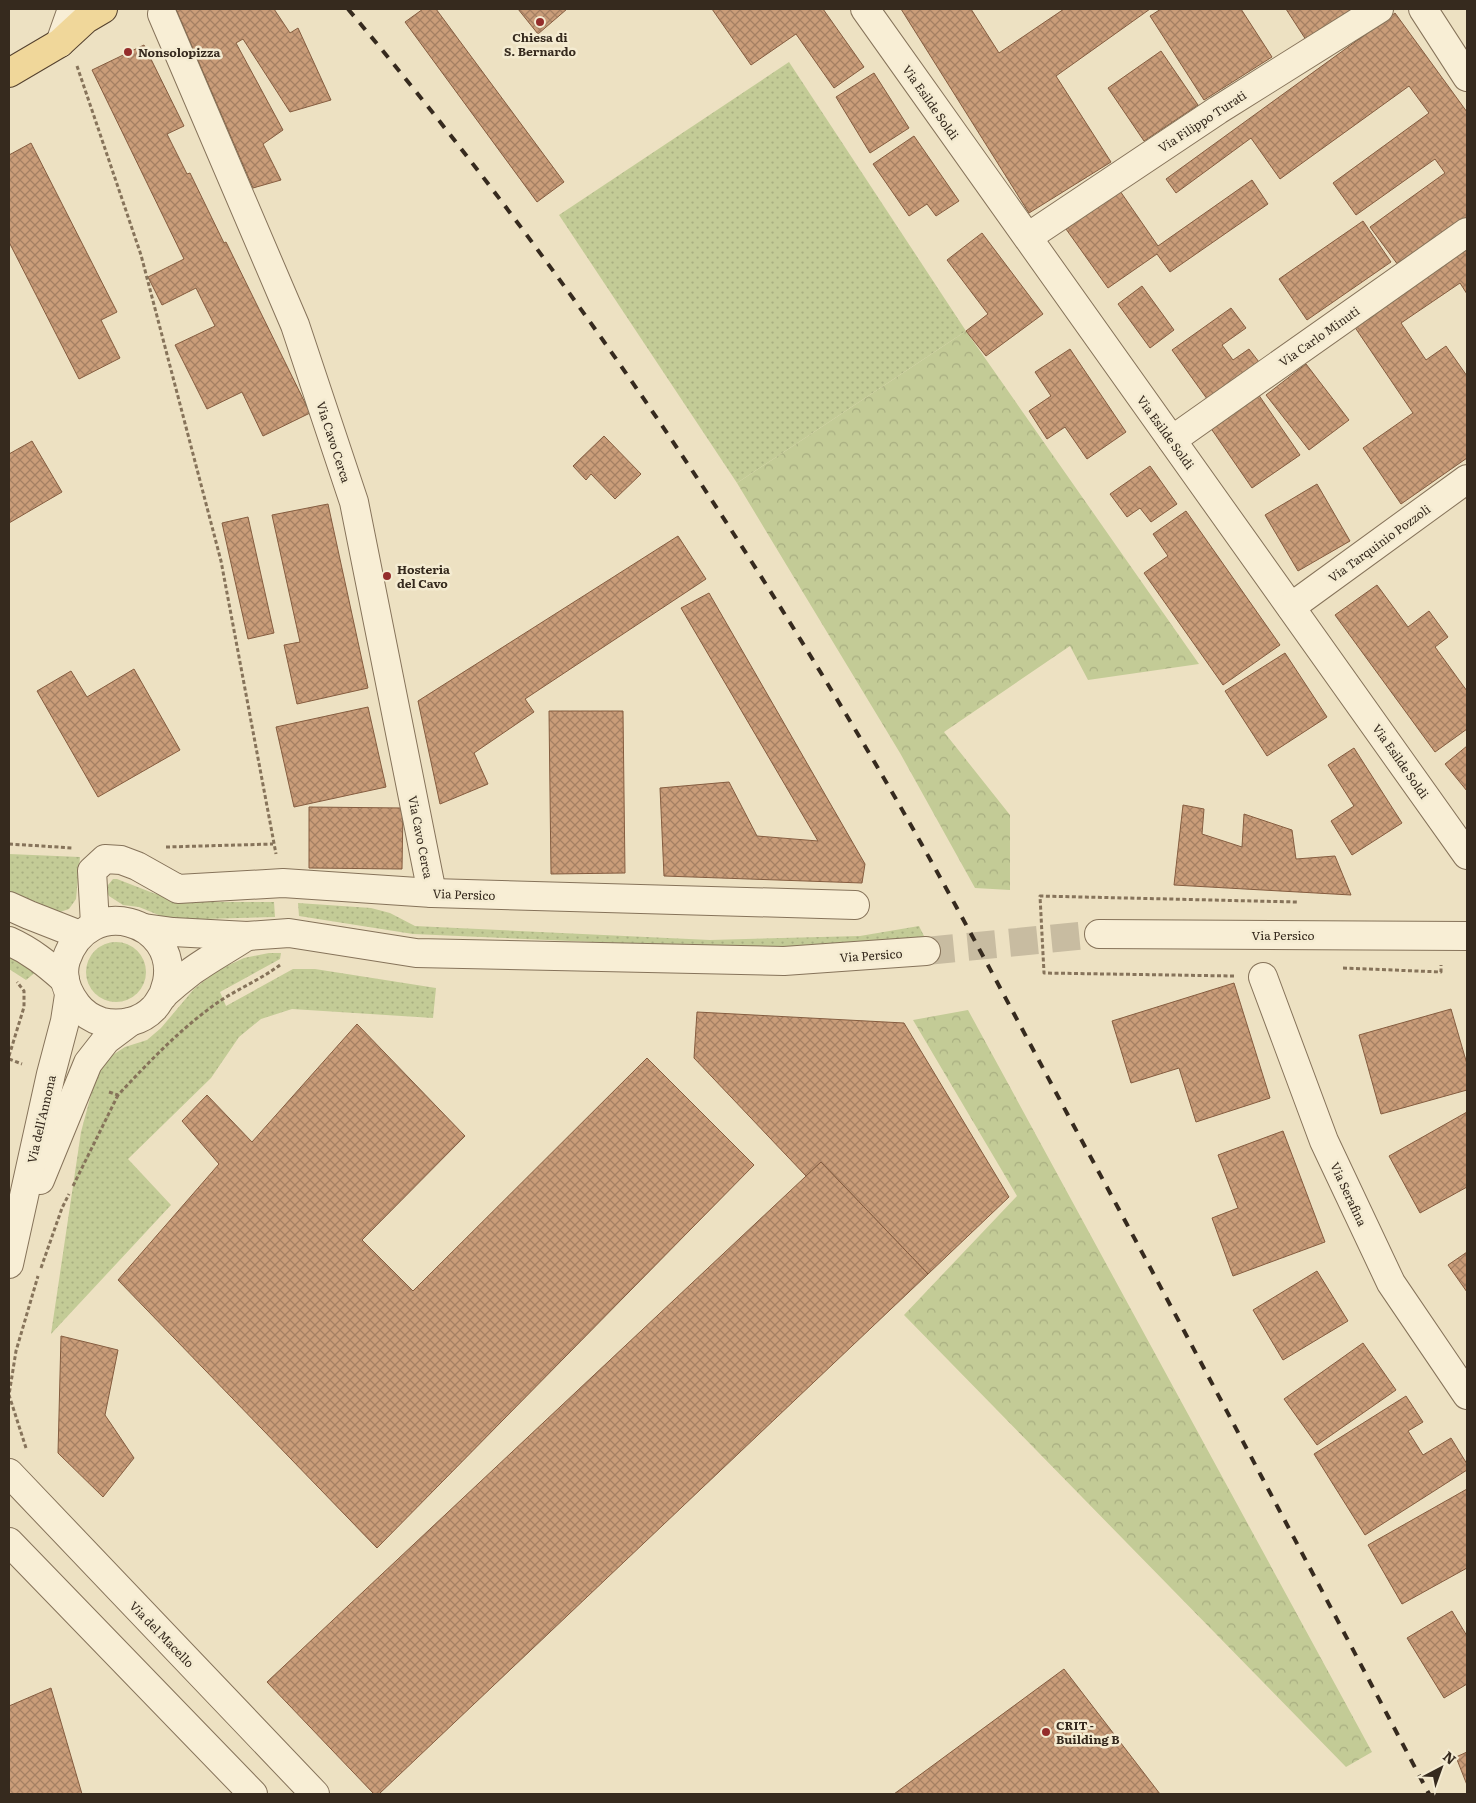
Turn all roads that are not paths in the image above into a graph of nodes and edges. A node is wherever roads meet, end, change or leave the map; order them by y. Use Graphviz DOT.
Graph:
graph roads {
  1 [pos="72,9"];
  2 [pos="103,9"];
  3 [pos="865,9"];
  4 [pos="1379,9"];
  5 [pos="1423,9"];
  6 [pos="162,14"];
  7 [pos="60,43"];
  8 [pos="9,73"];
  9 [pos="1467,77"];
  10 [pos="1467,232"];
  11 [pos="1028,238"];
  12 [pos="1172,440"];
  13 [pos="1467,479"];
  14 [pos="1291,607"];
  15 [pos="1467,855"];
  16 [pos="432,893"];
  17 [pos="856,905"];
  18 [pos="9,906"];
  19 [pos="110,927"];
  20 [pos="1099,934"];
  21 [pos="247,936"];
  22 [pos="1467,936"];
  23 [pos="9,941"];
  24 [pos="926,951"];
  25 [pos="1263,977"];
  26 [pos="67,988"];
  27 [pos="162,996"];
  28 [pos="130,1022"];
  29 [pos="11,1254"];
  30 [pos="1467,1395"];
  31 [pos="9,1473"];
  32 [pos="9,1542"];
  33 [pos="253,1794"];
  34 [pos="314,1794"];
  1 -- 7 [label="street"];
  2 -- 7 [label="main road"];
  3 -- 11 [label="street, Via Esilde Soldi"];
  4 -- 11 [label="street, Via Filippo Turati"];
  5 -- 9 [label="street"];
  6 -- 16 [label="street, Via Cavo Cerca"];
  7 -- 8 [label="main road"];
  10 -- 12 [label="street, Via Carlo Minuti"];
  11 -- 12 [label="street, Via Esilde Soldi"];
  12 -- 14 [label="street, Via Esilde Soldi"];
  13 -- 14 [label="street, Via Tarquinio Pozzoli"];
  14 -- 15 [label="street, Via Esilde Soldi"];
  16 -- 17 [label="street, Via Persico"];
  16 -- 19 [label="street, Via Persico"];
  18 -- 19 [label="street"];
  19 -- 21 [label="street, Via Persico"];
  19 -- 26 [label="street"];
  19 -- 27 [label="street"];
  20 -- 22 [label="street, Via Persico"];
  21 -- 24 [label="street, Via Persico"];
  21 -- 27 [label="street, Via Persico"];
  23 -- 26 [label="street"];
  25 -- 30 [label="street, Via Serafina"];
  26 -- 28 [label="street"];
  26 -- 29 [label="street, Via dell'Annona"];
  27 -- 28 [label="street"];
  28 -- 29 [label="street, Via dell'Annona"];
  31 -- 34 [label="street, Via del Macello"];
  32 -- 33 [label="street"];
}
